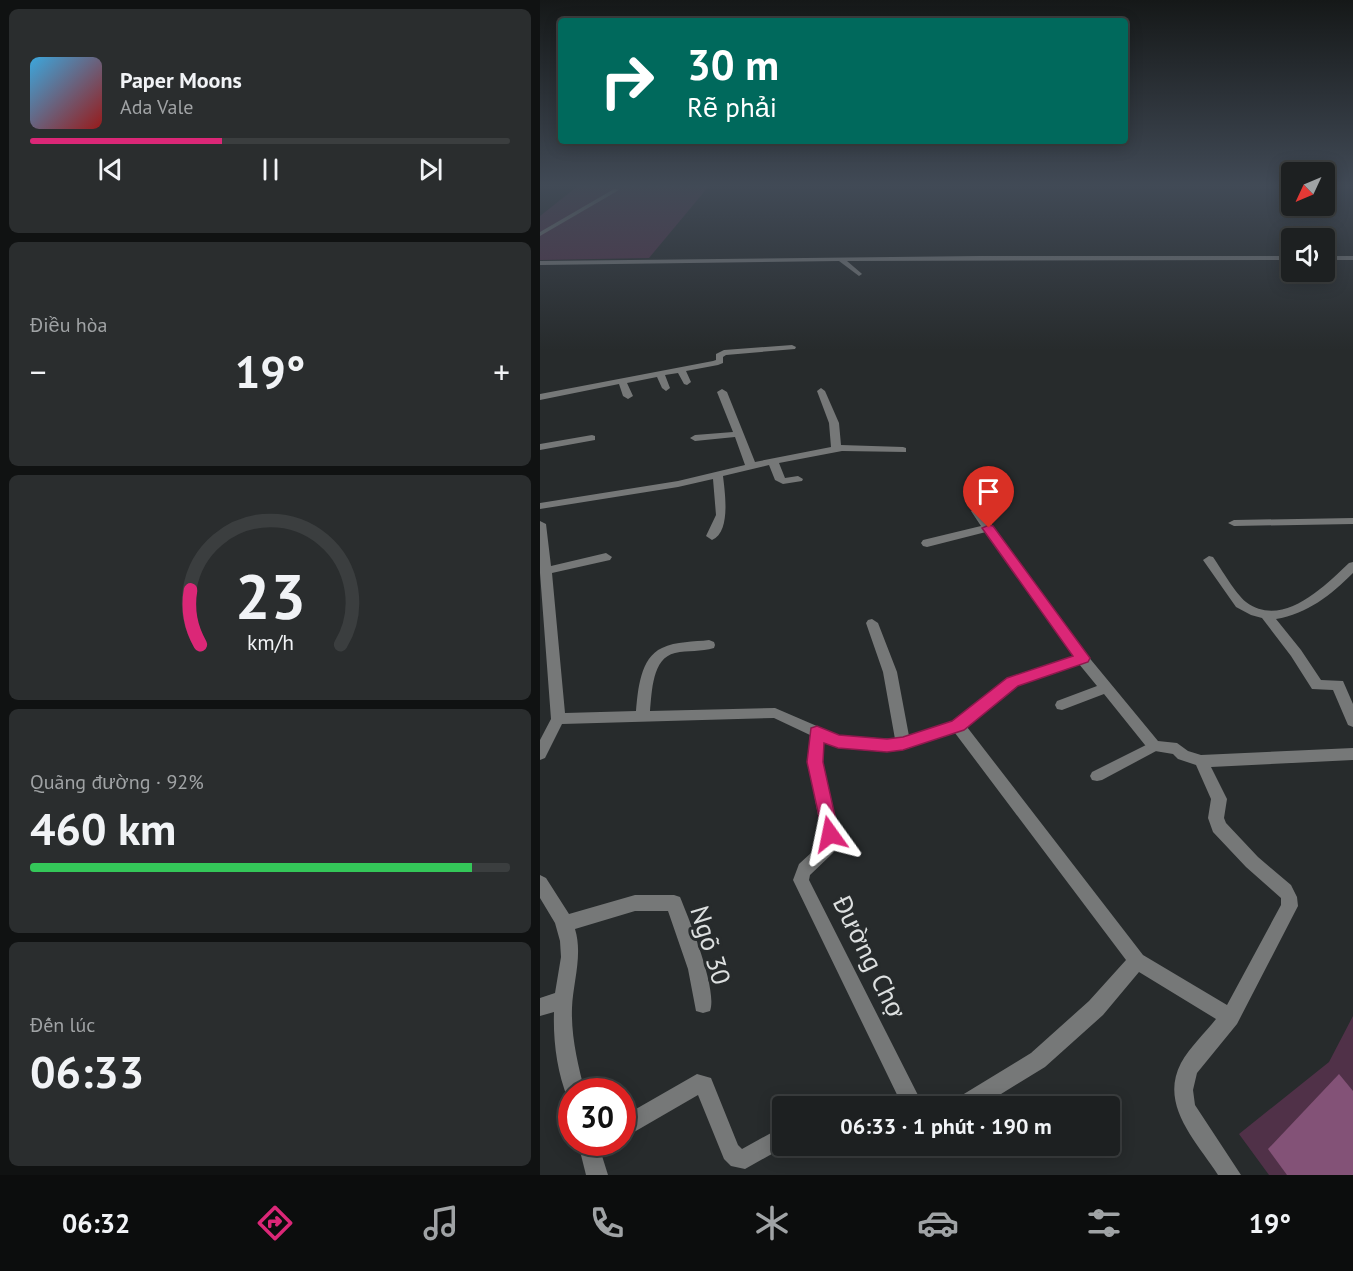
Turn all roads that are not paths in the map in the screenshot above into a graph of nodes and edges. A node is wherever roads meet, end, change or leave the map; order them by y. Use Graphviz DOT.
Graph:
graph roads {
  1 [pos="1281,258"];
  2 [pos="1335,258"];
  3 [pos="1353,258"];
  4 [pos="841,260"];
  5 [pos="540,263"];
  6 [pos="859,274"];
  7 [pos="792,347"];
  8 [pos="681,369"];
  9 [pos="660,374"];
  10 [pos="622,381"];
  11 [pos="687,382"];
  12 [pos="666,388"];
  13 [pos="821,391"];
  14 [pos="722,392"];
  15 [pos="628,396"];
  16 [pos="540,397"];
  17 [pos="737,434"];
  18 [pos="592,438"];
  19 [pos="696,438"];
  20 [pos="540,447"];
  21 [pos="836,450"];
  22 [pos="903,450"];
  23 [pos="773,461"];
  24 [pos="751,466"];
  25 [pos="718,474"];
  26 [pos="798,479"];
  27 [pos="540,506"];
  28 [pos="976,511"];
  29 [pos="1353,521"];
  30 [pos="1234,523"];
  31 [pos="540,524"];
  32 [pos="989,528"];
  33 [pos="712,536"];
  34 [pos="927,543"];
  35 [pos="606,557"];
  36 [pos="1209,560"];
  37 [pos="1353,566"];
  38 [pos="546,571"];
  39 [pos="544,591"];
  40 [pos="1267,616"];
  41 [pos="872,623"];
  42 [pos="709,645"];
  43 [pos="1082,658"];
  44 [pos="1107,688"];
  45 [pos="1062,705"];
  46 [pos="642,716"];
  47 [pos="558,718"];
  48 [pos="1353,721"];
  49 [pos="958,726"];
  50 [pos="817,732"];
  51 [pos="903,744"];
  52 [pos="1154,746"];
  53 [pos="540,754"];
  54 [pos="1353,754"];
  55 [pos="1201,761"];
  56 [pos="1097,776"];
  57 [pos="540,883"];
  58 [pos="564,924"];
  59 [pos="1137,961"];
  60 [pos="564,999"];
  61 [pos="703,1004"];
  62 [pos="540,1007"];
  63 [pos="1230,1017"];
  64 [pos="572,1078"];
  65 [pos="909,1096"];
  66 [pos="979,1096"];
  67 [pos="636,1121"];
  68 [pos="772,1143"];
  69 [pos="594,1156"];
  70 [pos="597,1175"];
  71 [pos="1230,1175"];
  1 -- 4 [label="lane"];
  2 -- 3 [label="lane"];
  4 -- 5 [label="lane"];
  4 -- 6 [label="lane"];
  7 -- 8 [label="street"];
  8 -- 9 [label="street"];
  8 -- 11 [label="street"];
  9 -- 10 [label="street"];
  9 -- 12 [label="street"];
  10 -- 15 [label="street"];
  10 -- 16 [label="street"];
  13 -- 21 [label="street"];
  14 -- 17 [label="street"];
  17 -- 19 [label="street"];
  17 -- 24 [label="street"];
  18 -- 20 [label="street"];
  21 -- 22 [label="street"];
  21 -- 23 [label="street"];
  23 -- 24 [label="street"];
  23 -- 26 [label="street"];
  24 -- 25 [label="street"];
  25 -- 27 [label="street"];
  25 -- 33 [label="street"];
  28 -- 32 [label="street"];
  29 -- 30 [label="street"];
  31 -- 38 [label="street"];
  32 -- 34 [label="street"];
  32 -- 43 [label="street"];
  35 -- 38 [label="street"];
  36 -- 40 [label="street"];
  37 -- 40 [label="street"];
  38 -- 39 [label="street"];
  39 -- 47 [label="street"];
  40 -- 48 [label="street"];
  41 -- 51 [label="street"];
  42 -- 46 [label="street"];
  43 -- 44 [label="street"];
  43 -- 49 [label="street"];
  44 -- 45 [label="street"];
  44 -- 52 [label="street"];
  46 -- 47 [label="street"];
  46 -- 50 [label="street"];
  47 -- 53 [label="street"];
  49 -- 51 [label="street"];
  49 -- 59 [label="street"];
  50 -- 51 [label="street"];
  50 -- 65 [label="street, Đường Chợ"];
  52 -- 55 [label="street"];
  52 -- 56 [label="lane"];
  54 -- 55 [label="street"];
  55 -- 63 [label="street"];
  57 -- 58 [label="street"];
  58 -- 60 [label="street"];
  58 -- 61 [label="street, Ngõ 30"];
  59 -- 63 [label="street"];
  59 -- 66 [label="street"];
  60 -- 62 [label="street"];
  60 -- 64 [label="street"];
  63 -- 71 [label="street"];
  67 -- 68 [label="street"];
  69 -- 70 [label="street"];
}
